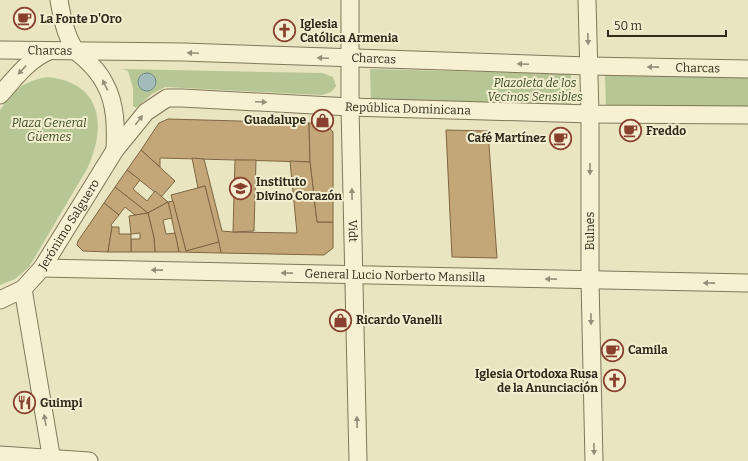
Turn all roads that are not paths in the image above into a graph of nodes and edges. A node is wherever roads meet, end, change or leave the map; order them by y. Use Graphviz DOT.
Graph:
graph roads {
  1 [pos="59,0"];
  2 [pos="350,0"];
  3 [pos="587,0"];
  4 [pos="0,50"];
  5 [pos="49,51"];
  6 [pos="75,51"];
  7 [pos="350,58"];
  8 [pos="589,66"];
  9 [pos="748,69"];
  10 [pos="0,95"];
  11 [pos="350,107"];
  12 [pos="590,114"];
  13 [pos="748,115"];
  14 [pos="115,150"];
  15 [pos="42,268"];
  16 [pos="354,274"];
  17 [pos="590,280"];
  18 [pos="748,283"];
  19 [pos="24,289"];
  20 [pos="0,300"];
  21 [pos="0,454"];
  22 [pos="52,460"];
  23 [pos="89,461"];
  24 [pos="358,461"];
  25 [pos="594,461"];
  1 -- 6 [label="street, Jerónimo Salguero"];
  2 -- 7 [label="street, Vidt"];
  3 -- 8 [label="street, Bulnes, one-way"];
  4 -- 5 [label="street, Charcas"];
  5 -- 6 [label="street, Charcas"];
  5 -- 10 [label="street, one-way"];
  7 -- 6 [label="street, Charcas, one-way"];
  14 -- 6 [label="street, Jerónimo Salguero, one-way"];
  8 -- 7 [label="street, Charcas, one-way"];
  7 -- 11 [label="street, Vidt"];
  9 -- 8 [label="street, Charcas, one-way"];
  8 -- 12 [label="street, Bulnes"];
  11 -- 12 [label="street, República Dominicana"];
  14 -- 11 [label="street, República Dominicana, one-way"];
  16 -- 11 [label="street, Vidt, one-way"];
  12 -- 13 [label="street, República Dominicana"];
  12 -- 17 [label="street, Bulnes, one-way"];
  14 -- 15 [label="street, Jerónimo Salguero"];
  16 -- 15 [label="street, General Lucio Norberto Mansilla, one-way"];
  15 -- 19 [label="street, Jerónimo Salguero"];
  17 -- 16 [label="street, General Lucio Norberto Mansilla, one-way"];
  24 -- 16 [label="street, Vidt, one-way"];
  18 -- 17 [label="street, General Lucio Norberto Mansilla, one-way"];
  17 -- 25 [label="street, Bulnes, one-way"];
  19 -- 20 [label="street"];
  22 -- 19 [label="street, one-way"];
  21 -- 22 [label="street"];
  22 -- 23 [label="street"];
}
